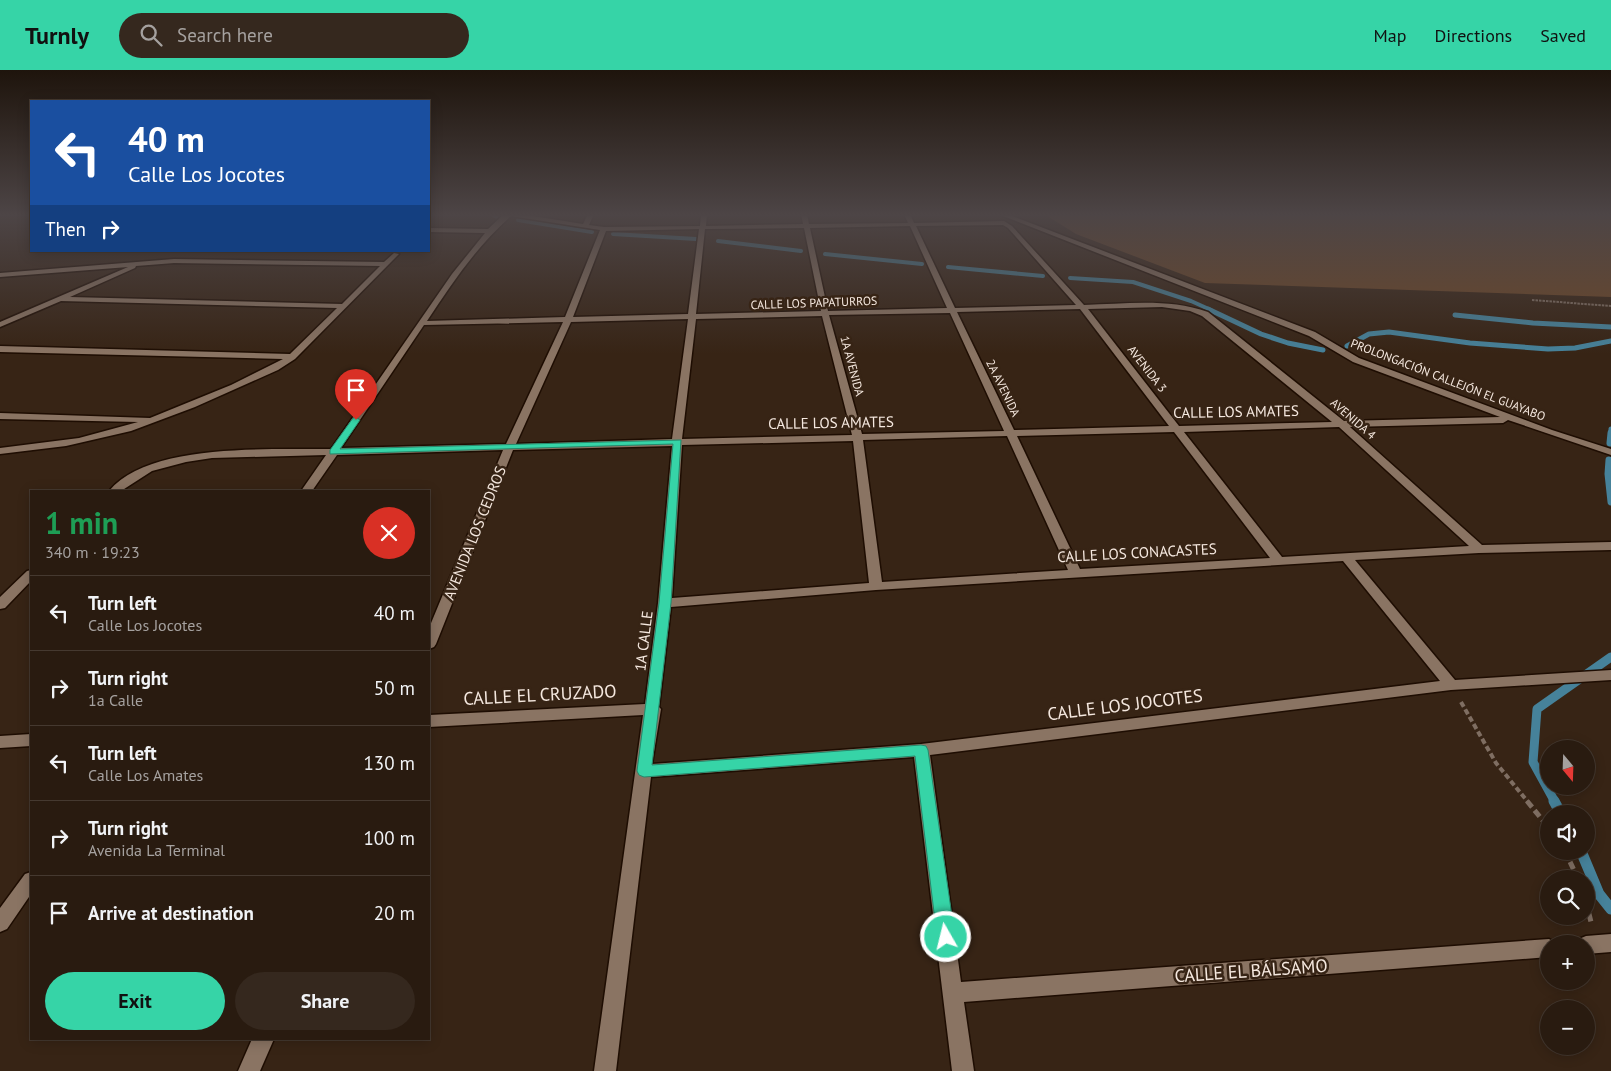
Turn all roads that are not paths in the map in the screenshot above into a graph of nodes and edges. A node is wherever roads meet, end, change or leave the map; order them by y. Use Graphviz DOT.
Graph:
graph roads {
  1 [pos="389,261"];
  2 [pos="466,261"];
  3 [pos="591,261"];
  4 [pos="699,261"];
  5 [pos="814,261"];
  6 [pos="929,261"];
  7 [pos="1040,261"];
  8 [pos="1114,261"];
  9 [pos="143,263"];
  10 [pos="386,264"];
  11 [pos="0,275"];
  12 [pos="58,299"];
  13 [pos="345,306"];
  14 [pos="1082,307"];
  15 [pos="952,311"];
  16 [pos="825,314"];
  17 [pos="1205,314"];
  18 [pos="692,318"];
  19 [pos="567,321"];
  20 [pos="423,323"];
  21 [pos="0,325"];
  22 [pos="0,349"];
  23 [pos="292,357"];
  24 [pos="0,416"];
  25 [pos="156,419"];
  26 [pos="1503,420"];
  27 [pos="1342,425"];
  28 [pos="1178,428"];
  29 [pos="1010,433"];
  30 [pos="858,438"];
  31 [pos="677,442"];
  32 [pos="509,448"];
  33 [pos="0,451"];
  34 [pos="333,452"];
  35 [pos="1611,452"];
  36 [pos="116,490"];
  37 [pos="308,490"];
  38 [pos="1611,546"];
  39 [pos="1479,549"];
  40 [pos="1347,558"];
  41 [pos="1280,562"];
  42 [pos="1076,572"];
  43 [pos="30,575"];
  44 [pos="876,586"];
  45 [pos="665,603"];
  46 [pos="0,605"];
  47 [pos="430,642"];
  48 [pos="1605,676"];
  49 [pos="1450,685"];
  50 [pos="652,709"];
  51 [pos="430,721"];
  52 [pos="30,740"];
  53 [pos="0,742"];
  54 [pos="921,750"];
  55 [pos="644,771"];
  56 [pos="30,881"];
  57 [pos="0,923"];
  58 [pos="1611,943"];
  59 [pos="1595,944"];
  60 [pos="1540,949"];
  61 [pos="954,993"];
  62 [pos="263,1040"];
  63 [pos="249,1071"];
  64 [pos="605,1071"];
  65 [pos="964,1071"];
  1 -- 10 [label="street"];
  2 -- 20 [label="street"];
  3 -- 19 [label="street, AVENIDA LOS CEDROS"];
  4 -- 18 [label="street, 1A CALLE"];
  5 -- 16 [label="street, 1A AVENIDA"];
  6 -- 15 [label="street, 2A AVENIDA"];
  7 -- 14 [label="street, AVENIDA 3"];
  8 -- 35 [label="street, PROLONGACIÓN CALLEJÓN EL GUAYABO"];
  9 -- 10 [label="street"];
  9 -- 11 [label="street"];
  9 -- 12 [label="street"];
  10 -- 13 [label="street"];
  12 -- 13 [label="street"];
  12 -- 21 [label="street"];
  13 -- 23 [label="street"];
  14 -- 15 [label="street, CALLE LOS PAPATURROS"];
  14 -- 17 [label="street, CALLE LOS PAPATURROS"];
  14 -- 28 [label="street, AVENIDA 3"];
  15 -- 16 [label="street, CALLE LOS PAPATURROS"];
  15 -- 29 [label="street, 2A AVENIDA"];
  16 -- 18 [label="street, CALLE LOS PAPATURROS"];
  16 -- 30 [label="street, 1A AVENIDA"];
  17 -- 27 [label="street, AVENIDA 4"];
  18 -- 19 [label="street, CALLE LOS PAPATURROS"];
  18 -- 31 [label="street, 1A CALLE"];
  19 -- 20 [label="street, CALLE LOS PAPATURROS"];
  19 -- 32 [label="street, AVENIDA LOS CEDROS"];
  20 -- 34 [label="street"];
  22 -- 23 [label="street"];
  23 -- 25 [label="street"];
  24 -- 25 [label="street"];
  25 -- 33 [label="street"];
  26 -- 27 [label="street, CALLE LOS AMATES"];
  27 -- 28 [label="street, CALLE LOS AMATES"];
  27 -- 39 [label="street, AVENIDA 4"];
  28 -- 29 [label="street, CALLE LOS AMATES"];
  28 -- 41 [label="street, AVENIDA 3"];
  29 -- 30 [label="street, CALLE LOS AMATES"];
  29 -- 42 [label="street, 2A AVENIDA"];
  30 -- 31 [label="street, CALLE LOS AMATES"];
  30 -- 44 [label="street, 1A AVENIDA"];
  31 -- 32 [label="street, CALLE LOS AMATES"];
  31 -- 45 [label="street, 1A CALLE"];
  32 -- 34 [label="street, CALLE LOS AMATES"];
  32 -- 47 [label="street, AVENIDA LOS CEDROS"];
  34 -- 36 [label="street, CALLE LOS AMATES"];
  34 -- 37 [label="street"];
  38 -- 39 [label="street, CALLE LOS CONACASTES"];
  39 -- 40 [label="street, CALLE LOS CONACASTES"];
  40 -- 41 [label="street, CALLE LOS CONACASTES"];
  40 -- 49 [label="street"];
  41 -- 42 [label="street, CALLE LOS CONACASTES"];
  42 -- 44 [label="street, CALLE LOS CONACASTES"];
  43 -- 46 [label="street"];
  44 -- 45 [label="street, CALLE LOS CONACASTES"];
  45 -- 50 [label="street, 1A CALLE"];
  48 -- 49 [label="street, CALLE LOS JOCOTES"];
  49 -- 54 [label="street, CALLE LOS JOCOTES"];
  50 -- 51 [label="street, CALLE EL CRUZADO"];
  50 -- 55 [label="street, 1A CALLE"];
  52 -- 53 [label="street"];
  54 -- 55 [label="street, CALLE LOS JOCOTES"];
  54 -- 61 [label="street"];
  55 -- 64 [label="street, 1A CALLE"];
  56 -- 57 [label="street"];
  58 -- 59 [label="street"];
  60 -- 61 [label="street, CALLE EL BÁLSAMO"];
  61 -- 65 [label="street"];
  62 -- 63 [label="street"];
}
